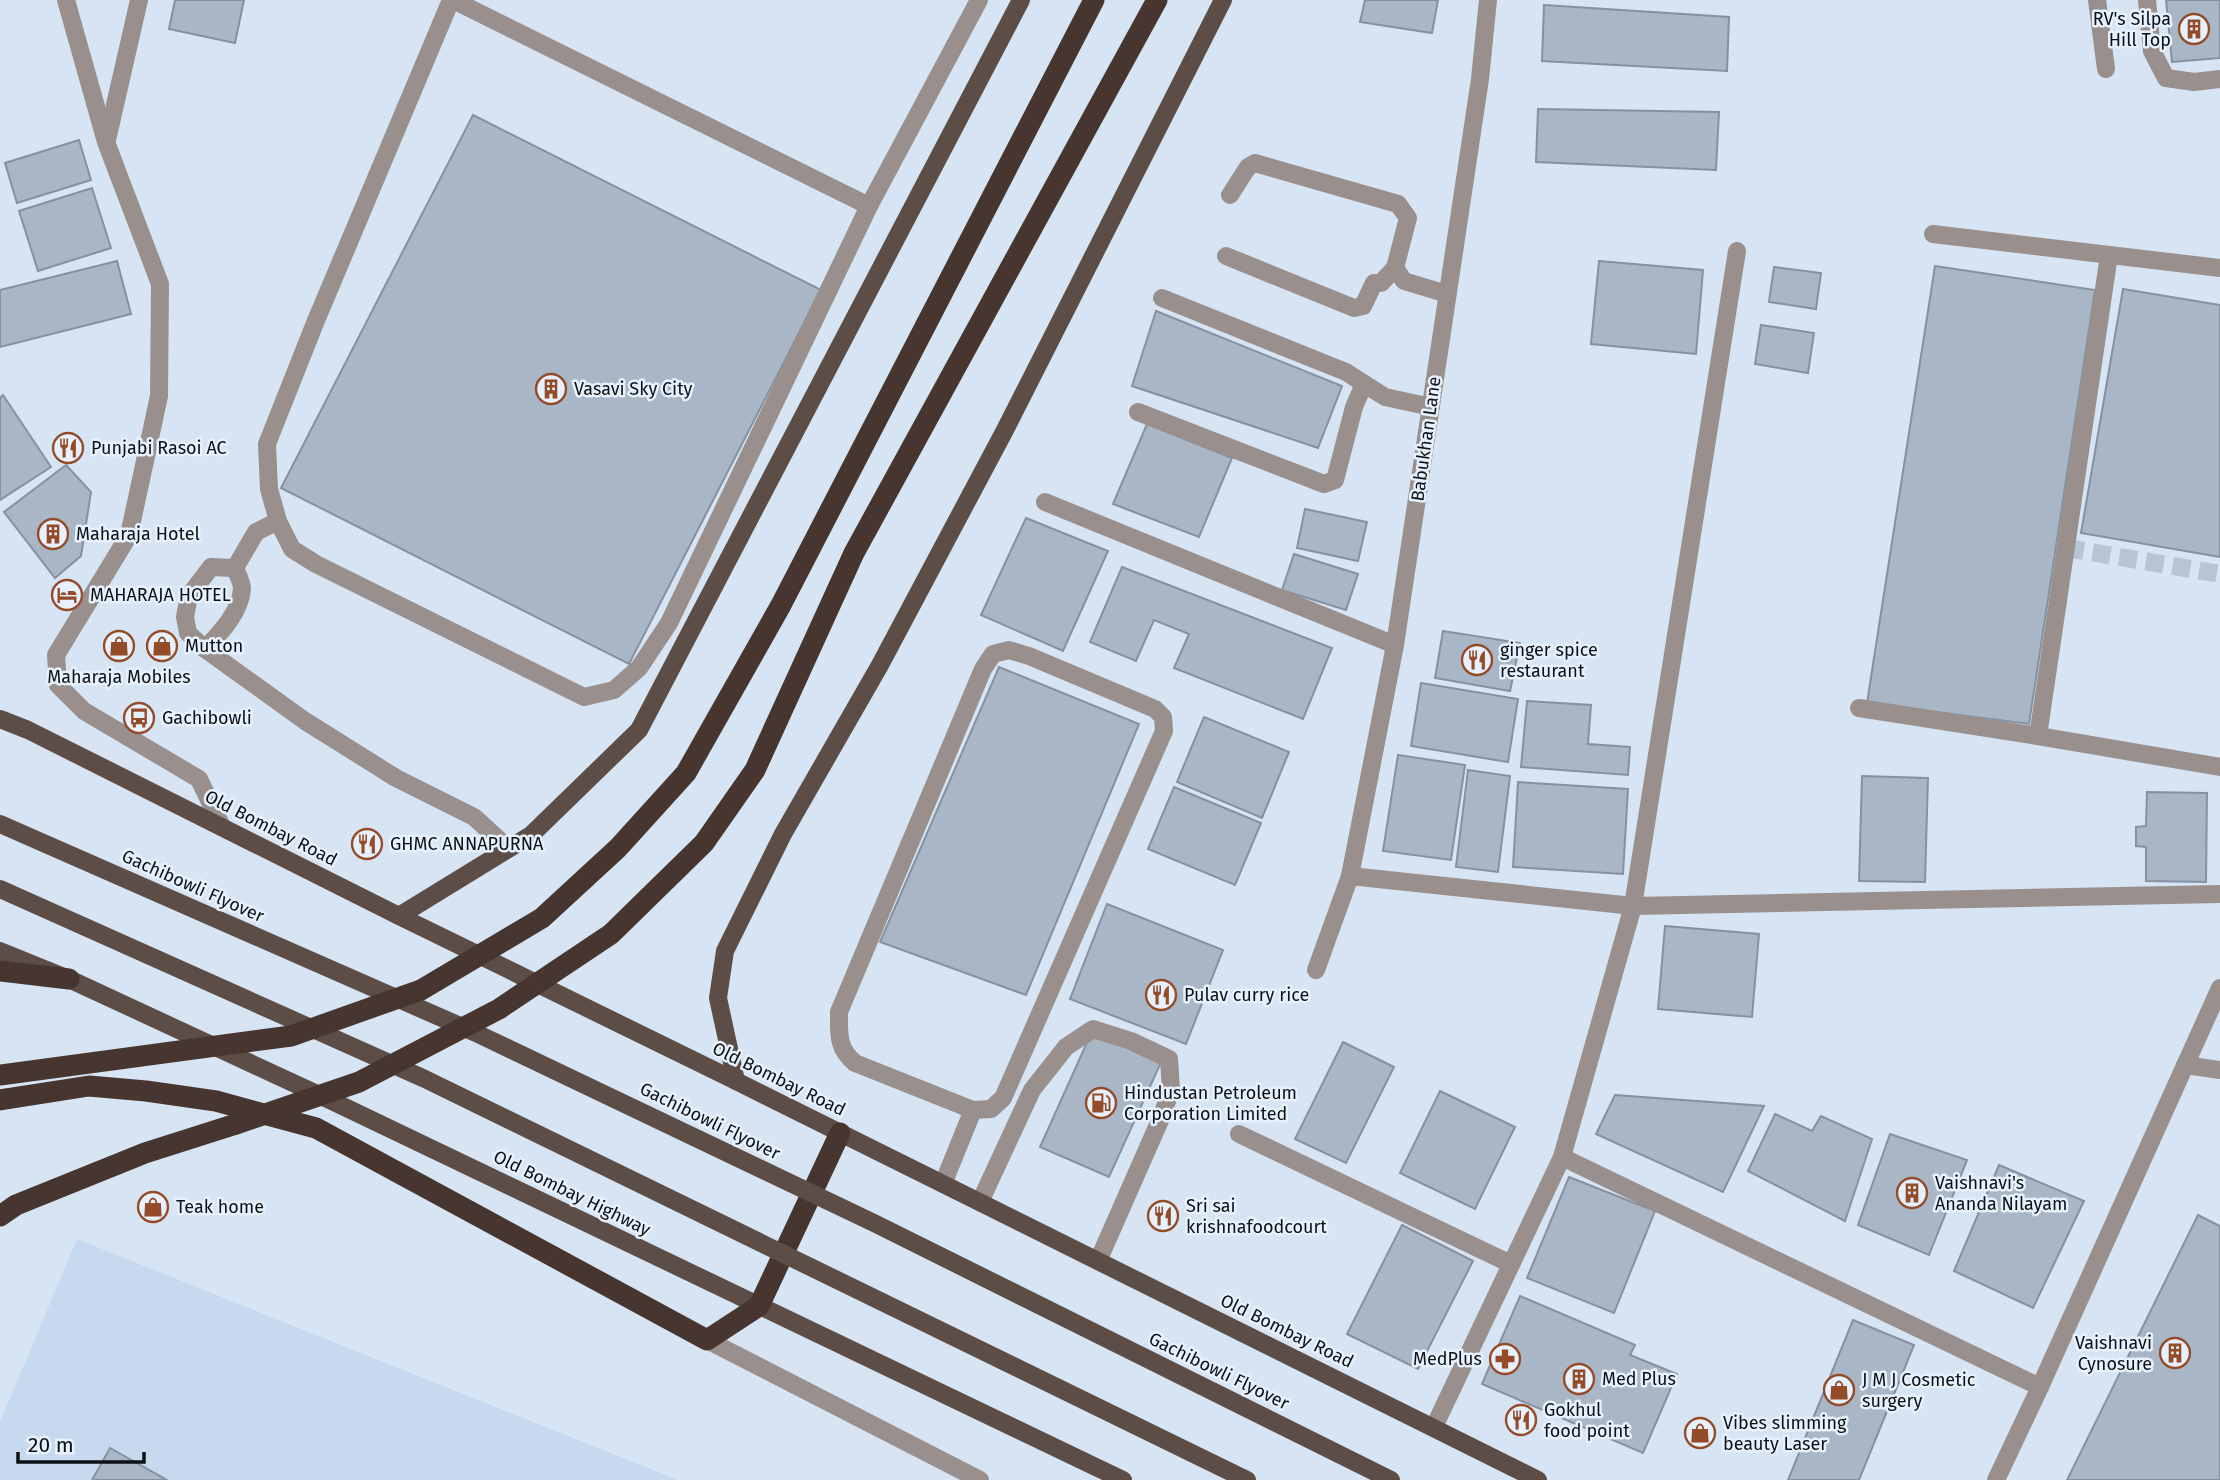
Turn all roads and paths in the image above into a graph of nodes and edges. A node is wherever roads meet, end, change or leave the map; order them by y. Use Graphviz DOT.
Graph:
graph roads {
  1 [pos="66,0"];
  2 [pos="139,0"];
  3 [pos="452,0"];
  4 [pos="979,0"];
  5 [pos="1021,0"];
  6 [pos="1094,0"];
  7 [pos="1157,0"];
  8 [pos="1223,0"];
  9 [pos="1488,0"];
  10 [pos="2097,0"];
  11 [pos="2147,0"];
  12 [pos="2106,69"];
  13 [pos="2220,79"];
  14 [pos="106,142"];
  15 [pos="1230,195"];
  16 [pos="869,206"];
  17 [pos="1933,234"];
  18 [pos="1737,251"];
  19 [pos="2109,255"];
  20 [pos="1226,256"];
  21 [pos="1395,268"];
  22 [pos="2220,268"];
  23 [pos="1447,294"];
  24 [pos="1162,298"];
  25 [pos="1364,384"];
  26 [pos="1431,407"];
  27 [pos="1138,412"];
  28 [pos="1045,502"];
  29 [pos="278,521"];
  30 [pos="235,568"];
  31 [pos="1395,645"];
  32 [pos="205,649"];
  33 [pos="1859,708"];
  34 [pos="0,719"];
  35 [pos="2038,736"];
  36 [pos="2220,767"];
  37 [pos="0,824"];
  38 [pos="222,827"];
  39 [pos="508,848"];
  40 [pos="1350,876"];
  41 [pos="0,890"];
  42 [pos="2220,894"];
  43 [pos="1633,906"];
  44 [pos="399,916"];
  45 [pos="0,951"];
  46 [pos="1316,970"];
  47 [pos="0,971"];
  48 [pos="69,979"];
  49 [pos="2220,988"];
  50 [pos="2185,1065"];
  51 [pos="2220,1070"];
  52 [pos="0,1075"];
  53 [pos="736,1081"];
  54 [pos="0,1100"];
  55 [pos="973,1110"];
  56 [pos="840,1133"];
  57 [pos="1239,1134"];
  58 [pos="1562,1157"];
  59 [pos="943,1184"];
  60 [pos="979,1202"];
  61 [pos="0,1216"];
  62 [pos="1098,1261"];
  63 [pos="1511,1264"];
  64 [pos="759,1306"];
  65 [pos="707,1340"];
  66 [pos="2040,1387"];
  67 [pos="1434,1427"];
  68 [pos="980,1480"];
  69 [pos="1123,1480"];
  70 [pos="1247,1480"];
  71 [pos="1391,1480"];
  72 [pos="1538,1480"];
  73 [pos="1996,1480"];
  1 -- 14 [label="street"];
  2 -- 14 [label="street"];
  3 -- 16 [label="street"];
  3 -- 29 [label="street"];
  4 -- 16 [label="street"];
  5 -- 39 [label="main road"];
  6 -- 52 [label="highway, bridge"];
  7 -- 61 [label="highway, bridge"];
  8 -- 53 [label="main road"];
  9 -- 23 [label="street, Babukhan Lane"];
  10 -- 12 [label="street"];
  11 -- 13 [label="street"];
  14 -- 38 [label="street"];
  15 -- 21 [label="street"];
  16 -- 29 [label="street"];
  17 -- 19 [label="street"];
  18 -- 43 [label="street"];
  19 -- 22 [label="street"];
  19 -- 35 [label="street"];
  20 -- 21 [label="street"];
  21 -- 23 [label="street"];
  23 -- 26 [label="street, Babukhan Lane"];
  24 -- 25 [label="street"];
  25 -- 26 [label="street"];
  25 -- 27 [label="street"];
  26 -- 31 [label="street, Babukhan Lane"];
  28 -- 31 [label="street"];
  29 -- 30 [label="street"];
  30 -- 32 [label="street"];
  30 -- 32 [label="street"];
  31 -- 40 [label="street, Babukhan Lane"];
  32 -- 39 [label="street"];
  33 -- 35 [label="street"];
  34 -- 38 [label="main road, Old Bombay Road"];
  35 -- 36 [label="street"];
  37 -- 71 [label="main road, Gachibowli Flyover, bridge"];
  38 -- 44 [label="main road, Old Bombay Road"];
  39 -- 44 [label="main road"];
  40 -- 43 [label="street"];
  40 -- 46 [label="street, Babukhan Lane"];
  41 -- 70 [label="main road, bridge"];
  42 -- 43 [label="street"];
  43 -- 58 [label="street"];
  44 -- 53 [label="main road, Old Bombay Road"];
  45 -- 48 [label="main road, Old Bombay Highway"];
  47 -- 48 [label="highway"];
  48 -- 64 [label="main road, Old Bombay Highway"];
  49 -- 50 [label="street"];
  50 -- 51 [label="street"];
  50 -- 66 [label="street"];
  53 -- 56 [label="main road, Old Bombay Road"];
  54 -- 65 [label="highway"];
  55 -- 55 [label="street"];
  55 -- 59 [label="street"];
  56 -- 59 [label="main road, Old Bombay Road"];
  56 -- 64 [label="highway"];
  57 -- 63 [label="street"];
  58 -- 63 [label="street"];
  58 -- 66 [label="street"];
  59 -- 60 [label="main road, Old Bombay Road"];
  60 -- 62 [label="main road, Old Bombay Road"];
  60 -- 62 [label="street"];
  62 -- 67 [label="main road, Old Bombay Road"];
  63 -- 67 [label="street"];
  64 -- 65 [label="highway"];
  64 -- 69 [label="main road, Old Bombay Highway"];
  65 -- 68 [label="street"];
  66 -- 73 [label="street"];
  67 -- 72 [label="main road, Old Bombay Road"];
}
